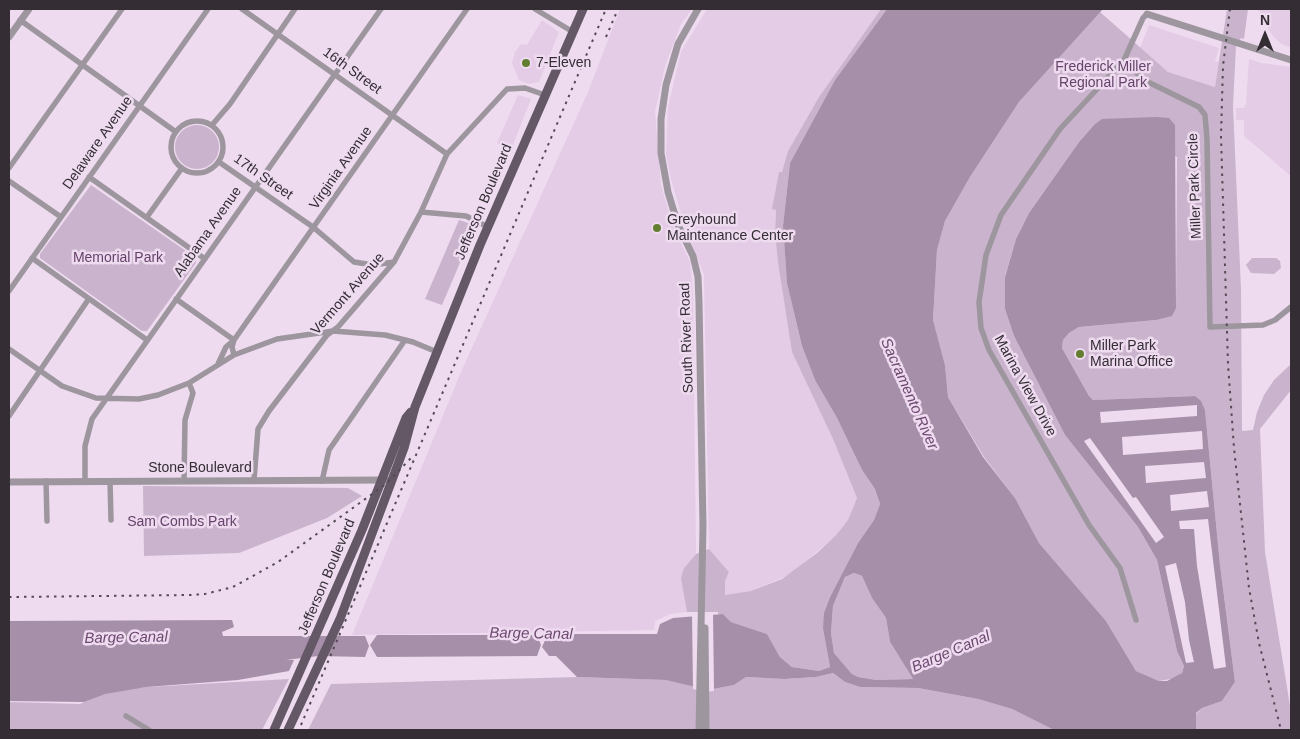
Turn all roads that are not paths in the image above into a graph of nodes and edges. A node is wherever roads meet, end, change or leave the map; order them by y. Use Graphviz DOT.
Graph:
graph roads {
  1 [pos="29,9"];
  2 [pos="122,9"];
  3 [pos="208,9"];
  4 [pos="242,9"];
  5 [pos="294,9"];
  6 [pos="381,9"];
  7 [pos="467,9"];
  8 [pos="535,9"];
  9 [pos="583,9"];
  10 [pos="698,9"];
  11 [pos="1147,14"];
  12 [pos="20,20"];
  13 [pos="573,32"];
  14 [pos="278,33"];
  15 [pos="9,37"];
  16 [pos="1124,60"];
  17 [pos="1291,60"];
  18 [pos="81,65"];
  19 [pos="335,74"];
  20 [pos="545,95"];
  21 [pos="140,106"];
  22 [pos="392,116"];
  23 [pos="212,125"];
  24 [pos="176,132"];
  25 [pos="447,154"];
  26 [pos="219,162"];
  27 [pos="9,168"];
  28 [pos="182,168"];
  29 [pos="89,177"];
  30 [pos="9,181"];
  31 [pos="255,187"];
  32 [pos="421,212"];
  33 [pos="147,217"];
  34 [pos="61,218"];
  35 [pos="488,227"];
  36 [pos="313,228"];
  37 [pos="32,258"];
  38 [pos="205,259"];
  39 [pos="394,262"];
  40 [pos="9,291"];
  41 [pos="176,299"];
  42 [pos="88,300"];
  43 [pos="1291,307"];
  44 [pos="333,331"];
  45 [pos="147,340"];
  46 [pos="234,340"];
  47 [pos="405,340"];
  48 [pos="9,350"];
  49 [pos="437,352"];
  50 [pos="234,354"];
  51 [pos="218,364"];
  52 [pos="39,370"];
  53 [pos="189,382"];
  54 [pos="105,399"];
  55 [pos="415,408"];
  56 [pos="9,416"];
  57 [pos="254,480"];
  58 [pos="382,480"];
  59 [pos="392,480"];
  60 [pos="46,481"];
  61 [pos="85,481"];
  62 [pos="110,481"];
  63 [pos="184,481"];
  64 [pos="322,481"];
  65 [pos="9,482"];
  66 [pos="111,520"];
  67 [pos="47,521"];
  68 [pos="702,581"];
  69 [pos="1136,620"];
  70 [pos="126,716"];
  71 [pos="149,730"];
  72 [pos="274,730"];
  73 [pos="288,730"];
  74 [pos="699,730"];
  75 [pos="706,730"];
  1 -- 12 [label="street"];
  2 -- 18 [label="street"];
  3 -- 21 [label="street, Delaware Avenue"];
  4 -- 14 [label="street, 16th Street"];
  5 -- 14 [label="street"];
  6 -- 19 [label="street, Alabama Avenue"];
  7 -- 22 [label="street, Virginia Avenue"];
  8 -- 13 [label="street"];
  9 -- 13 [label="main road, Jefferson Boulevard"];
  10 -- 68 [label="street, South River Road"];
  11 -- 16 [label="street, Marina View Drive"];
  11 -- 17 [label="street"];
  12 -- 15 [label="street"];
  12 -- 18 [label="street"];
  13 -- 20 [label="main road, Jefferson Boulevard"];
  14 -- 19 [label="street, 16th Street"];
  14 -- 23 [label="street"];
  16 -- 43 [label="street, Miller Park Circle"];
  16 -- 69 [label="street, Marina View Drive"];
  18 -- 21 [label="street"];
  18 -- 27 [label="street"];
  19 -- 22 [label="street, 16th Street"];
  19 -- 31 [label="street, Alabama Avenue"];
  20 -- 25 [label="street, Vermont Avenue"];
  20 -- 35 [label="main road, Jefferson Boulevard"];
  21 -- 24 [label="street"];
  21 -- 29 [label="street, Delaware Avenue"];
  22 -- 25 [label="street, 16th Street"];
  22 -- 36 [label="street, Virginia Avenue"];
  23 -- 24 [label="street"];
  23 -- 26 [label="street"];
  24 -- 28 [label="street"];
  25 -- 32 [label="street, Vermont Avenue"];
  26 -- 28 [label="street"];
  26 -- 31 [label="street, 17th Street"];
  28 -- 33 [label="street"];
  29 -- 33 [label="street"];
  29 -- 34 [label="street, Delaware Avenue"];
  30 -- 34 [label="street"];
  31 -- 36 [label="street, 17th Street"];
  31 -- 38 [label="street, Alabama Avenue"];
  32 -- 35 [label="street"];
  32 -- 39 [label="street, Vermont Avenue"];
  33 -- 38 [label="street"];
  34 -- 37 [label="street, Delaware Avenue"];
  35 -- 49 [label="main road, Jefferson Boulevard"];
  36 -- 39 [label="street, 17th Street"];
  36 -- 46 [label="street, Virginia Avenue"];
  37 -- 40 [label="street, Delaware Avenue"];
  37 -- 42 [label="street"];
  38 -- 41 [label="street, Alabama Avenue"];
  39 -- 44 [label="street, Vermont Avenue"];
  41 -- 45 [label="street, Alabama Avenue"];
  41 -- 46 [label="street"];
  42 -- 45 [label="street"];
  42 -- 52 [label="street"];
  44 -- 47 [label="street, Virginia Avenue"];
  44 -- 50 [label="street, Virginia Avenue"];
  44 -- 57 [label="street, Vermont Avenue"];
  45 -- 54 [label="street, Alabama Avenue"];
  46 -- 50 [label="street"];
  46 -- 51 [label="street, Virginia Avenue"];
  47 -- 49 [label="street, Virginia Avenue"];
  47 -- 64 [label="street"];
  48 -- 52 [label="street, Virginia Avenue"];
  49 -- 55 [label="main road, Jefferson Boulevard"];
  50 -- 51 [label="street, Virginia Avenue"];
  51 -- 53 [label="street, Virginia Avenue"];
  52 -- 54 [label="street, Virginia Avenue"];
  52 -- 56 [label="street"];
  53 -- 54 [label="street, Virginia Avenue"];
  53 -- 63 [label="street"];
  54 -- 61 [label="street, Alabama Avenue"];
  55 -- 58 [label="main road, Jefferson Boulevard"];
  55 -- 59 [label="main road, Jefferson Boulevard"];
  57 -- 63 [label="street, Stone Boulevard"];
  57 -- 64 [label="street, Stone Boulevard"];
  58 -- 59 [label="street, Stone Boulevard"];
  58 -- 64 [label="street, Stone Boulevard"];
  58 -- 72 [label="main road, Jefferson Boulevard"];
  59 -- 73 [label="main road, Jefferson Boulevard"];
  60 -- 61 [label="street, Stone Boulevard"];
  60 -- 65 [label="street, Stone Boulevard"];
  60 -- 67 [label="street"];
  61 -- 62 [label="street, Stone Boulevard"];
  62 -- 63 [label="street, Stone Boulevard"];
  62 -- 66 [label="street"];
  68 -- 74 [label="street, South River Road"];
  68 -- 75 [label="street, South River Road"];
  70 -- 71 [label="street"];
}
